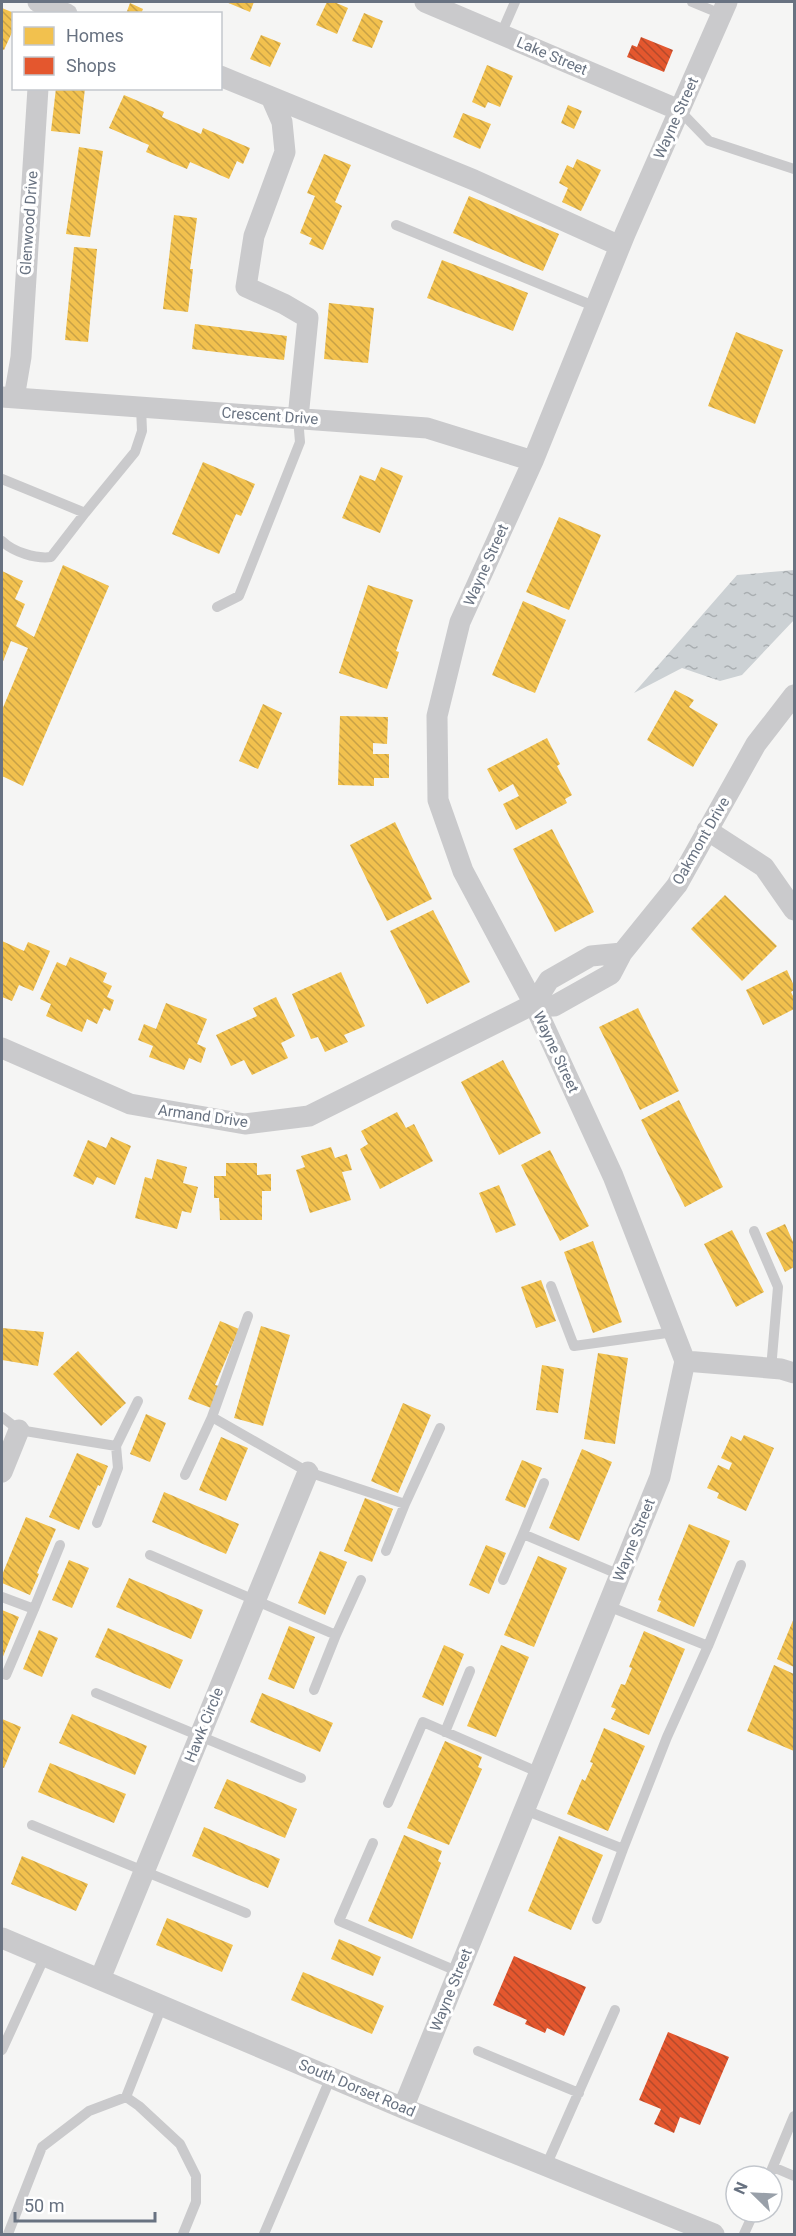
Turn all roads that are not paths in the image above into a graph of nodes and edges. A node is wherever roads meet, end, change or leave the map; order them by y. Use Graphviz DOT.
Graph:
graph roads {
  1 [pos="38,2"];
  2 [pos="425,2"];
  3 [pos="515,2"];
  4 [pos="692,2"];
  5 [pos="724,8"];
  6 [pos="62,12"];
  7 [pos="501,34"];
  8 [pos="222,77"];
  9 [pos="38,90"];
  10 [pos="271,97"];
  11 [pos="679,110"];
  12 [pos="795,169"];
  13 [pos="396,225"];
  14 [pos="620,246"];
  15 [pos="596,307"];
  16 [pos="8,398"];
  17 [pos="141,407"];
  18 [pos="298,418"];
  19 [pos="533,462"];
  20 [pos="2,479"];
  21 [pos="85,513"];
  22 [pos="2,541"];
  23 [pos="217,607"];
  24 [pos="795,695"];
  25 [pos="707,830"];
  26 [pos="795,910"];
  27 [pos="534,1004"];
  28 [pos="2,1048"];
  29 [pos="754,1231"];
  30 [pos="551,1286"];
  31 [pos="248,1316"];
  32 [pos="674,1332"];
  33 [pos="685,1361"];
  34 [pos="771,1369"];
  35 [pos="795,1373"];
  36 [pos="138,1401"];
  37 [pos="2,1417"];
  38 [pos="212,1417"];
  39 [pos="440,1428"];
  40 [pos="19,1430"];
  41 [pos="116,1446"];
  42 [pos="2,1472"];
  43 [pos="308,1472"];
  44 [pos="185,1475"];
  45 [pos="544,1483"];
  46 [pos="405,1504"];
  47 [pos="97,1522"];
  48 [pos="523,1534"];
  49 [pos="60,1545"];
  50 [pos="386,1551"];
  51 [pos="150,1555"];
  52 [pos="741,1565"];
  53 [pos="620,1575"];
  54 [pos="361,1580"];
  55 [pos="503,1580"];
  56 [pos="2,1597"];
  57 [pos="255,1600"];
  58 [pos="608,1606"];
  59 [pos="34,1609"];
  60 [pos="336,1635"];
  61 [pos="708,1646"];
  62 [pos="470,1671"];
  63 [pos="6,1675"];
  64 [pos="314,1690"];
  65 [pos="96,1693"];
  66 [pos="445,1732"];
  67 [pos="200,1735"];
  68 [pos="540,1773"];
  69 [pos="301,1779"];
  70 [pos="388,1803"];
  71 [pos="525,1810"];
  72 [pos="32,1825"];
  73 [pos="373,1843"];
  74 [pos="623,1849"];
  75 [pos="144,1872"];
  76 [pos="246,1912"];
  77 [pos="597,1919"];
  78 [pos="2,1938"];
  79 [pos="45,1956"];
  80 [pos="459,1972"];
  81 [pos="100,1979"];
  82 [pos="162,2006"];
  83 [pos="615,2010"];
  84 [pos="2,2050"];
  85 [pos="478,2051"];
  86 [pos="331,2077"];
  87 [pos="579,2093"];
  88 [pos="126,2097"];
  89 [pos="404,2108"];
  90 [pos="795,2116"];
  91 [pos="774,2164"];
  92 [pos="546,2166"];
  93 [pos="8,2235"];
  94 [pos="183,2235"];
  95 [pos="264,2235"];
  96 [pos="714,2235"];
  1 -- 6 [label="street"];
  2 -- 7 [label="street, Lake Street"];
  3 -- 7 [label="lane"];
  4 -- 5 [label="lane"];
  5 -- 11 [label="street, Wayne Street"];
  7 -- 11 [label="street, Lake Street"];
  8 -- 10 [label="street"];
  9 -- 16 [label="street, Glenwood Drive"];
  10 -- 14 [label="street"];
  10 -- 18 [label="street"];
  11 -- 12 [label="lane"];
  11 -- 14 [label="street, Wayne Street"];
  13 -- 15 [label="lane"];
  14 -- 15 [label="street, Wayne Street"];
  15 -- 19 [label="street, Wayne Street"];
  16 -- 17 [label="street, Crescent Drive"];
  17 -- 18 [label="street, Crescent Drive"];
  17 -- 21 [label="lane"];
  18 -- 19 [label="street, Crescent Drive"];
  18 -- 23 [label="lane"];
  19 -- 27 [label="street, Wayne Street"];
  20 -- 21 [label="lane"];
  21 -- 22 [label="lane"];
  24 -- 25 [label="street, Oakmont Drive"];
  25 -- 26 [label="street"];
  25 -- 27 [label="street, Oakmont Drive"];
  27 -- 28 [label="street, Armand Drive"];
  27 -- 32 [label="street, Wayne Street"];
  29 -- 34 [label="lane"];
  30 -- 32 [label="lane"];
  31 -- 38 [label="lane"];
  32 -- 33 [label="street, Wayne Street"];
  33 -- 34 [label="street"];
  33 -- 53 [label="street, Wayne Street"];
  34 -- 35 [label="street"];
  36 -- 41 [label="lane"];
  37 -- 40 [label="lane"];
  38 -- 43 [label="lane"];
  38 -- 44 [label="lane"];
  39 -- 46 [label="lane"];
  40 -- 41 [label="lane"];
  40 -- 42 [label="street"];
  41 -- 47 [label="lane"];
  43 -- 46 [label="lane"];
  43 -- 57 [label="street, Hawk Circle"];
  45 -- 48 [label="lane"];
  46 -- 50 [label="lane"];
  48 -- 53 [label="lane"];
  48 -- 55 [label="lane"];
  49 -- 59 [label="lane"];
  51 -- 57 [label="lane"];
  52 -- 61 [label="lane"];
  53 -- 58 [label="street, Wayne Street"];
  54 -- 60 [label="lane"];
  56 -- 59 [label="lane"];
  57 -- 60 [label="lane"];
  57 -- 67 [label="street, Hawk Circle"];
  58 -- 61 [label="lane"];
  58 -- 68 [label="street, Wayne Street"];
  59 -- 63 [label="lane"];
  60 -- 64 [label="lane"];
  61 -- 74 [label="lane"];
  62 -- 66 [label="lane"];
  65 -- 67 [label="lane"];
  66 -- 68 [label="lane"];
  66 -- 70 [label="lane"];
  67 -- 69 [label="lane"];
  67 -- 75 [label="street, Hawk Circle"];
  68 -- 71 [label="street, Wayne Street"];
  71 -- 74 [label="lane"];
  71 -- 80 [label="street, Wayne Street"];
  72 -- 75 [label="lane"];
  73 -- 80 [label="lane"];
  74 -- 77 [label="lane"];
  75 -- 76 [label="lane"];
  75 -- 81 [label="street, Hawk Circle"];
  78 -- 79 [label="street, South Dorset Road"];
  79 -- 81 [label="street, South Dorset Road"];
  79 -- 84 [label="lane"];
  80 -- 89 [label="street, Wayne Street"];
  81 -- 82 [label="street, South Dorset Road"];
  82 -- 86 [label="street, South Dorset Road"];
  82 -- 88 [label="lane"];
  83 -- 87 [label="lane"];
  85 -- 87 [label="lane"];
  86 -- 89 [label="street, South Dorset Road"];
  86 -- 95 [label="lane"];
  87 -- 92 [label="lane"];
  88 -- 93 [label="lane"];
  88 -- 94 [label="lane"];
  89 -- 92 [label="street, South Dorset Road"];
  90 -- 91 [label="lane"];
  92 -- 96 [label="street, South Dorset Road"];
}
